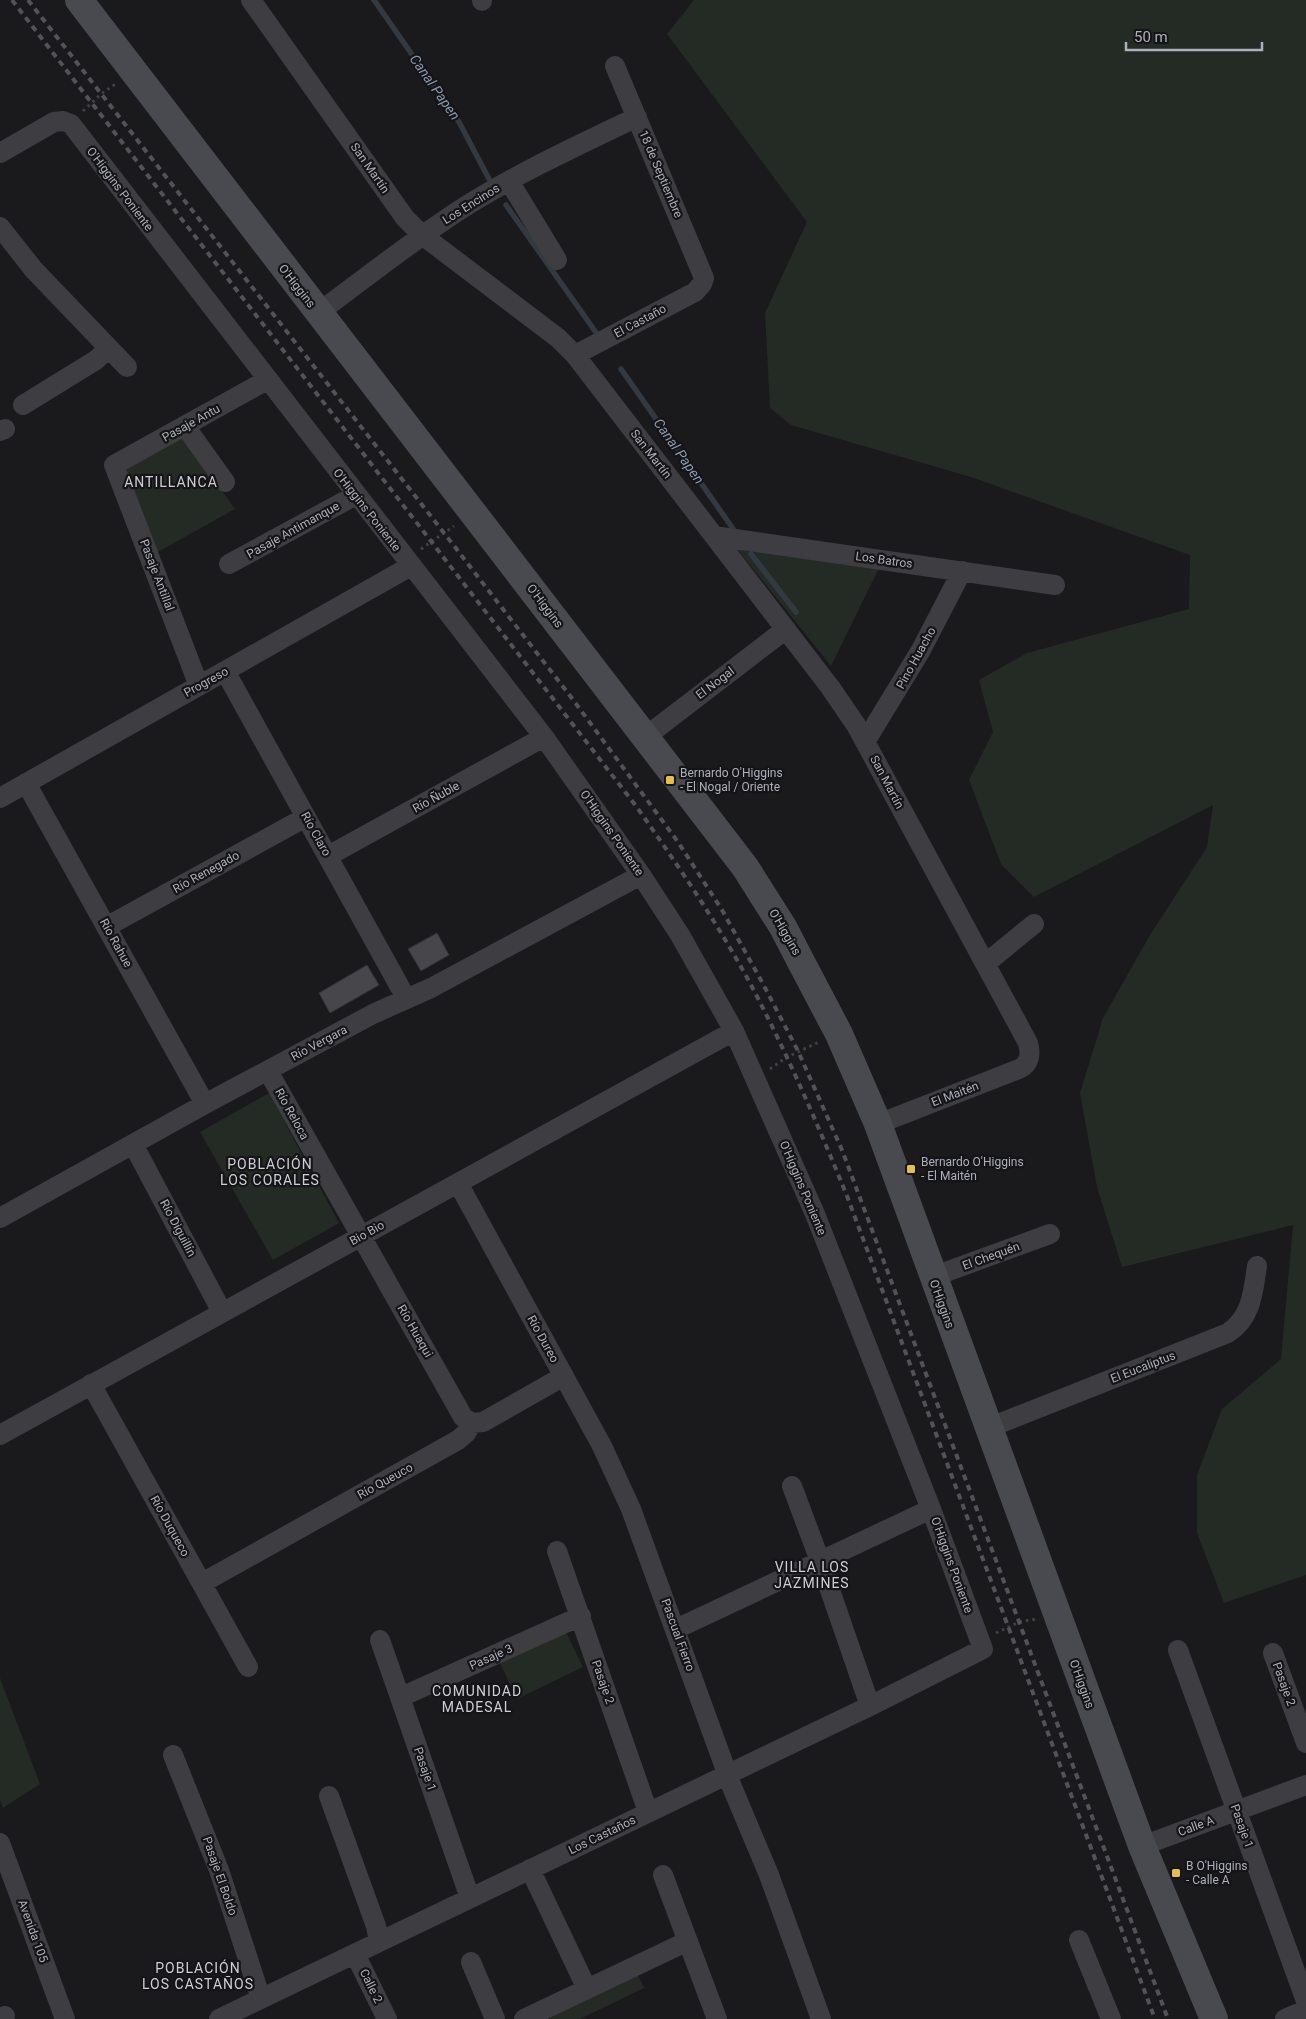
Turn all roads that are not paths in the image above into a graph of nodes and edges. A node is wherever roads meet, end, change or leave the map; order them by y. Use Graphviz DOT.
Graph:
graph roads {
  1 [pos="79,0"];
  2 [pos="251,0"];
  3 [pos="615,66"];
  4 [pos="637,117"];
  5 [pos="0,153"];
  6 [pos="509,181"];
  7 [pos="0,227"];
  8 [pos="422,236"];
  9 [pos="557,260"];
  10 [pos="702,284"];
  11 [pos="318,313"];
  12 [pos="109,348"];
  13 [pos="575,355"];
  14 [pos="127,367"];
  15 [pos="267,380"];
  16 [pos="23,405"];
  17 [pos="185,426"];
  18 [pos="114,465"];
  19 [pos="226,482"];
  20 [pos="356,495"];
  21 [pos="714,536"];
  22 [pos="229,564"];
  23 [pos="411,566"];
  24 [pos="962,571"];
  25 [pos="1055,585"];
  26 [pos="786,630"];
  27 [pos="226,671"];
  28 [pos="199,686"];
  29 [pos="544,737"];
  30 [pos="644,738"];
  31 [pos="865,742"];
  32 [pos="26,783"];
  33 [pos="0,798"];
  34 [pos="306,817"];
  35 [pos="328,856"];
  36 [pos="641,875"];
  37 [pos="1034,924"];
  38 [pos="106,926"];
  39 [pos="985,964"];
  40 [pos="406,998"];
  41 [pos="734,1031"];
  42 [pos="1029,1060"];
  43 [pos="268,1070"];
  44 [pos="205,1104"];
  45 [pos="878,1124"];
  46 [pos="133,1144"];
  47 [pos="458,1183"];
  48 [pos="0,1218"];
  49 [pos="1050,1234"];
  50 [pos="361,1236"];
  51 [pos="1257,1266"];
  52 [pos="932,1277"];
  53 [pos="222,1312"];
  54 [pos="564,1376"];
  55 [pos="91,1384"];
  56 [pos="472,1423"];
  57 [pos="988,1428"];
  58 [pos="0,1435"];
  59 [pos="792,1486"];
  60 [pos="626,1496"];
  61 [pos="931,1509"];
  62 [pos="557,1551"];
  63 [pos="820,1561"];
  64 [pos="202,1583"];
  65 [pos="580,1616"];
  66 [pos="676,1629"];
  67 [pos="380,1640"];
  68 [pos="983,1649"];
  69 [pos="1178,1650"];
  70 [pos="1273,1653"];
  71 [pos="248,1667"];
  72 [pos="400,1697"];
  73 [pos="870,1706"];
  74 [pos="1306,1743"];
  75 [pos="173,1755"];
  76 [pos="728,1774"];
  77 [pos="1306,1785"];
  78 [pos="329,1796"];
  79 [pos="1236,1811"];
  80 [pos="648,1812"];
  81 [pos="0,1843"];
  82 [pos="1142,1846"];
  83 [pos="530,1869"];
  84 [pos="663,1875"];
  85 [pos="470,1898"];
  86 [pos="1080,1940"];
  87 [pos="379,1942"];
  88 [pos="688,1942"];
  89 [pos="355,1954"];
  90 [pos="471,1962"];
  91 [pos="587,1989"];
  92 [pos="261,1999"];
  93 [pos="1306,2001"];
  94 [pos="1306,2010"];
  95 [pos="65,2019"];
  96 [pos="219,2019"];
  97 [pos="386,2019"];
  98 [pos="495,2019"];
  99 [pos="524,2019"];
  100 [pos="717,2019"];
  101 [pos="822,2019"];
  102 [pos="1111,2019"];
  103 [pos="1214,2019"];
  104 [pos="1285,2019"];
  1 -- 11 [label="street, O'Higgins"];
  2 -- 8 [label="street, San Martín"];
  3 -- 4 [label="street, 18 de Septiembre"];
  4 -- 6 [label="street, Los Encinos"];
  4 -- 10 [label="street, 18 de Septiembre"];
  5 -- 15 [label="street, O'Higgins Poniente"];
  6 -- 8 [label="street, Los Encinos"];
  6 -- 9 [label="street"];
  7 -- 12 [label="street"];
  8 -- 11 [label="street, Los Encinos"];
  8 -- 13 [label="street, San Martín"];
  10 -- 13 [label="street, El Castaño"];
  11 -- 30 [label="street, O'Higgins"];
  12 -- 14 [label="street"];
  12 -- 16 [label="street"];
  13 -- 21 [label="street, San Martín"];
  15 -- 17 [label="street, Pasaje Antu"];
  15 -- 20 [label="street, O'Higgins Poniente"];
  17 -- 18 [label="street, Pasaje Antu"];
  17 -- 19 [label="street"];
  18 -- 28 [label="street, Pasaje Antillal"];
  20 -- 22 [label="street, Pasaje Antimanque"];
  20 -- 23 [label="street, O'Higgins Poniente"];
  21 -- 24 [label="street, Los Batros"];
  21 -- 26 [label="street, San Martín"];
  23 -- 27 [label="street, Progreso"];
  23 -- 29 [label="street, O'Higgins Poniente"];
  24 -- 25 [label="street, Los Batros"];
  24 -- 31 [label="street, Pino Huacho"];
  26 -- 30 [label="street, El Nogal"];
  26 -- 31 [label="street, San Martín"];
  27 -- 28 [label="street, Progreso"];
  27 -- 34 [label="street, Río Claro"];
  28 -- 32 [label="street, Progreso"];
  29 -- 35 [label="street, Río Ñuble"];
  29 -- 36 [label="street, O'Higgins Poniente"];
  30 -- 45 [label="street, O'Higgins"];
  31 -- 39 [label="street, San Martín"];
  32 -- 33 [label="street, Progreso"];
  32 -- 38 [label="street, Río Rahue"];
  34 -- 35 [label="street, Río Claro"];
  34 -- 38 [label="street, Río Renegado"];
  35 -- 40 [label="street, Río Claro"];
  36 -- 40 [label="street, Río Vergara"];
  36 -- 41 [label="street, O'Higgins Poniente"];
  37 -- 39 [label="street"];
  38 -- 44 [label="street, Río Rahue"];
  39 -- 42 [label="street, San Martín"];
  40 -- 43 [label="street, Río Vergara"];
  41 -- 47 [label="street, Bio Bio"];
  41 -- 61 [label="street, O'Higgins Poniente"];
  42 -- 45 [label="street, El Maitén"];
  43 -- 44 [label="street, Río Vergara"];
  43 -- 50 [label="street, Río Reloca"];
  44 -- 46 [label="street, Río Vergara"];
  45 -- 52 [label="street, O'Higgins"];
  46 -- 48 [label="street, Río Vergara"];
  46 -- 53 [label="street, Río Diguillín"];
  47 -- 50 [label="street, Bio Bio"];
  47 -- 54 [label="street, Río Dureo"];
  49 -- 52 [label="street, El Chequén"];
  50 -- 53 [label="street, Bio Bio"];
  50 -- 56 [label="street, Río Huaqui"];
  51 -- 57 [label="street, El Eucaliptus"];
  52 -- 57 [label="street, O'Higgins"];
  53 -- 55 [label="street, Bio Bio"];
  54 -- 56 [label="street"];
  54 -- 60 [label="street, Río Dureo"];
  55 -- 58 [label="street, Bio Bio"];
  55 -- 64 [label="street, Río Duqueco"];
  56 -- 64 [label="street, Río Queuco"];
  57 -- 82 [label="street, O'Higgins"];
  59 -- 63 [label="street"];
  60 -- 66 [label="street, Pascual Fierro"];
  61 -- 63 [label="street"];
  61 -- 68 [label="street, O'Higgins Poniente"];
  62 -- 65 [label="street, Pasaje 2"];
  63 -- 66 [label="street"];
  63 -- 73 [label="street"];
  64 -- 71 [label="street, Río Duqueco"];
  65 -- 72 [label="street, Pasaje 3"];
  65 -- 80 [label="street, Pasaje 2"];
  66 -- 76 [label="street, Pascual Fierro"];
  67 -- 72 [label="street, Pasaje 1"];
  68 -- 73 [label="street, Los Castaños"];
  69 -- 79 [label="street, Pasaje 1"];
  70 -- 74 [label="street, Pasaje 2"];
  72 -- 85 [label="street, Pasaje 1"];
  73 -- 76 [label="street, Los Castaños"];
  75 -- 92 [label="street, Pasaje El Boldo"];
  76 -- 80 [label="street, Los Castaños"];
  76 -- 101 [label="street, Pascual Fierro"];
  77 -- 79 [label="street, Calle A"];
  78 -- 87 [label="street"];
  79 -- 82 [label="street, Calle A"];
  79 -- 93 [label="street, Pasaje 1"];
  80 -- 83 [label="street, Los Castaños"];
  81 -- 95 [label="street, Avenida 105"];
  82 -- 103 [label="street, O'Higgins"];
  83 -- 85 [label="street, Los Castaños"];
  83 -- 91 [label="street"];
  84 -- 88 [label="street"];
  85 -- 87 [label="street, Los Castaños"];
  86 -- 102 [label="street"];
  87 -- 89 [label="street, Los Castaños"];
  88 -- 91 [label="street"];
  88 -- 100 [label="street"];
  89 -- 92 [label="street, Los Castaños"];
  89 -- 97 [label="street, Calle 2"];
  90 -- 98 [label="street"];
  91 -- 99 [label="street"];
  92 -- 96 [label="street, Los Castaños"];
  94 -- 104 [label="street"];
}
